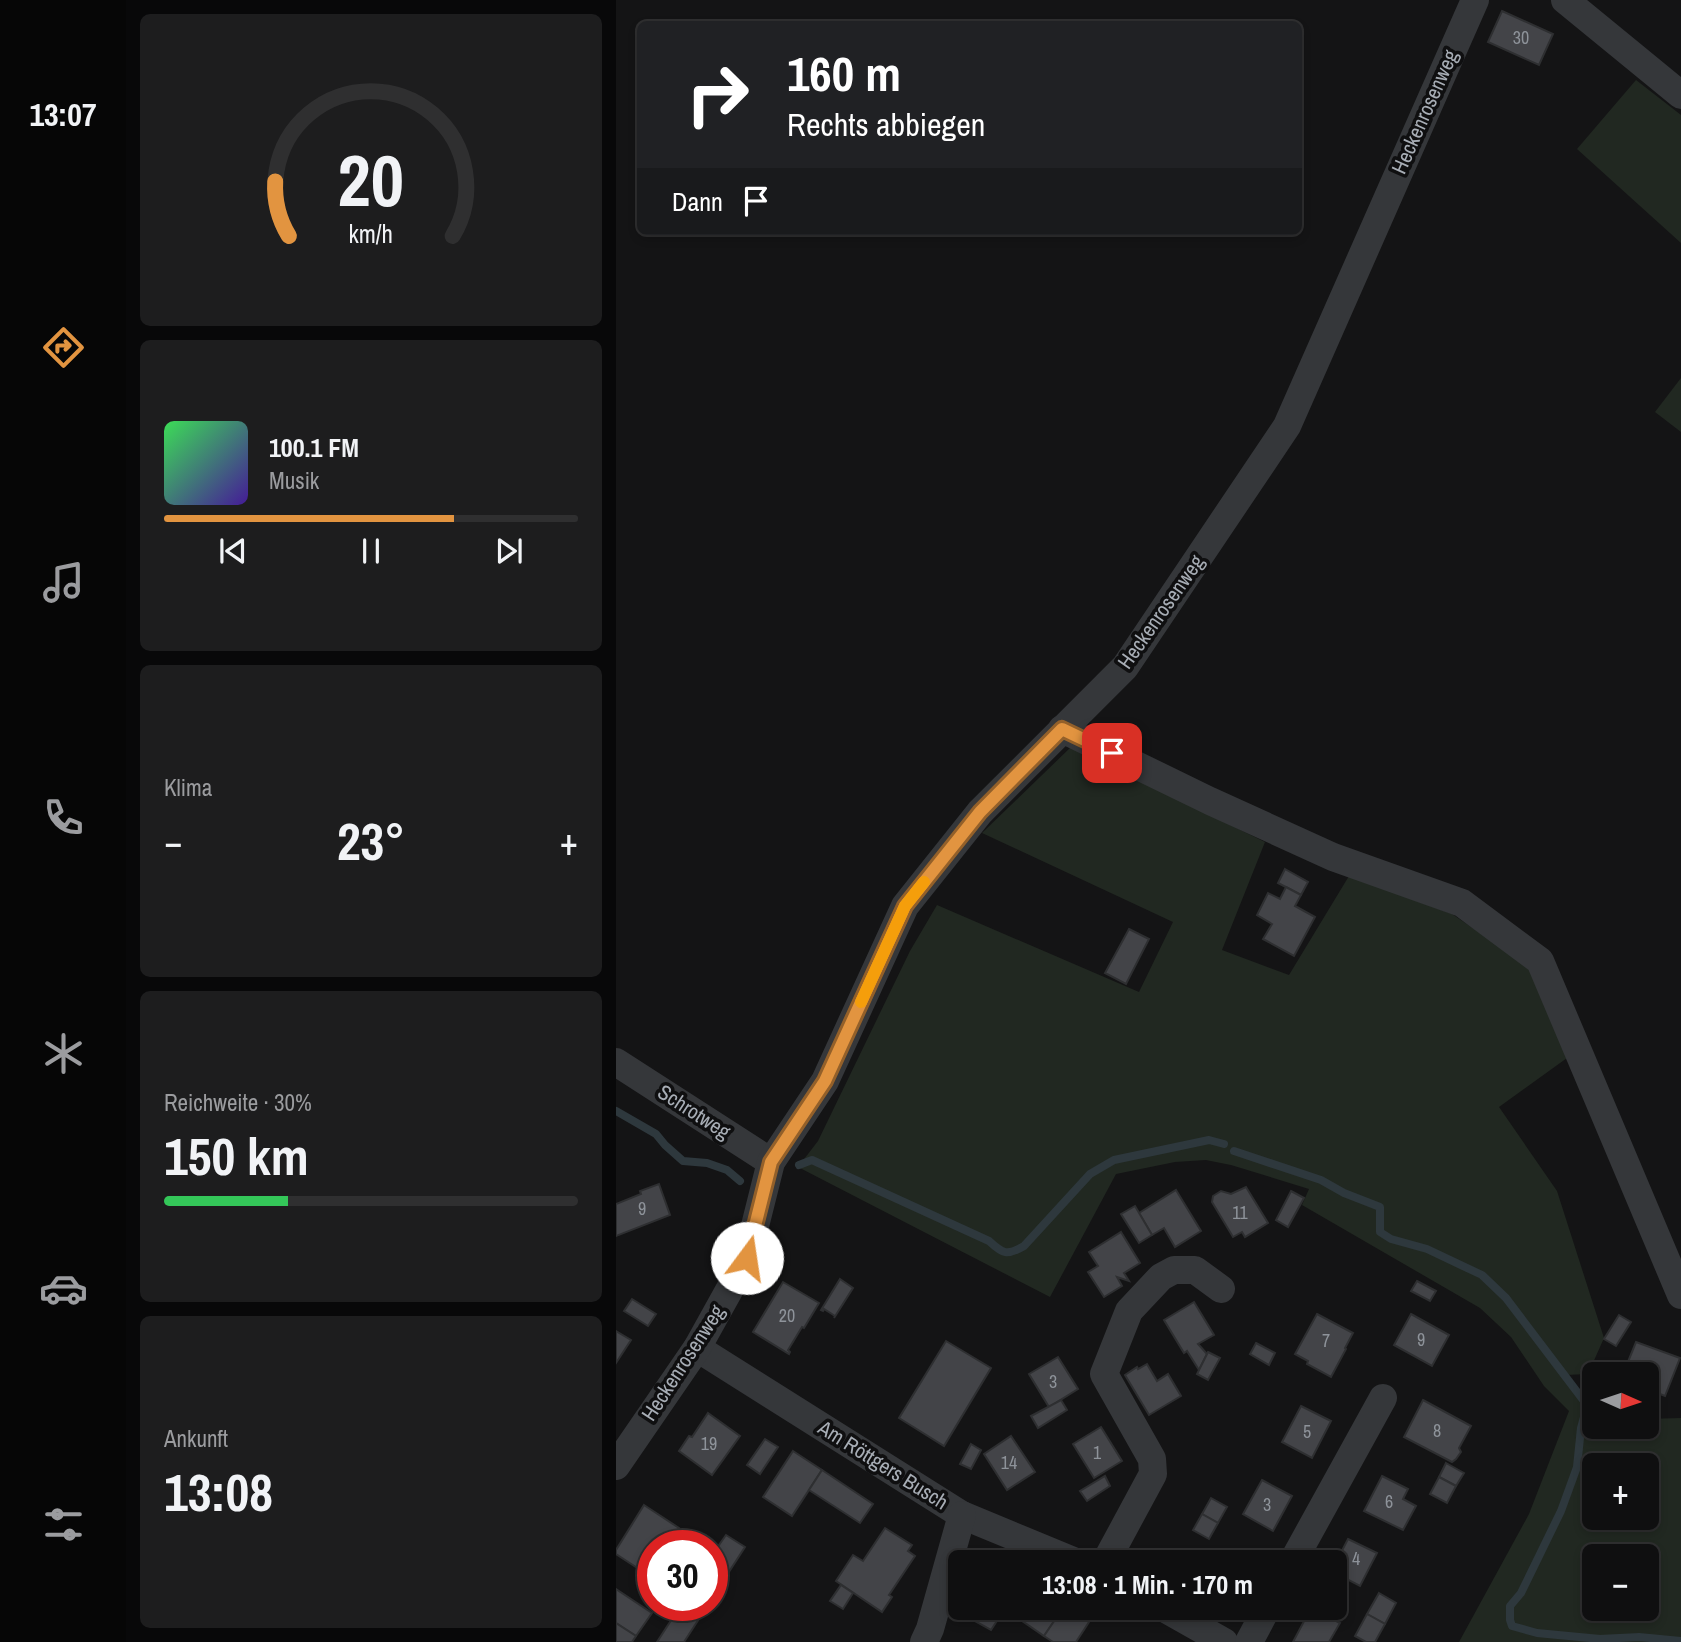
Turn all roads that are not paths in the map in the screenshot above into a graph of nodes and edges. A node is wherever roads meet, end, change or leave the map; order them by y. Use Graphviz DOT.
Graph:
graph roads {
  1 [pos="1475,0"];
  2 [pos="1565,0"];
  3 [pos="1681,95"];
  4 [pos="1062,729"];
  5 [pos="616,1062"];
  6 [pos="771,1162"];
  7 [pos="1221,1289"];
  8 [pos="1681,1295"];
  9 [pos="697,1349"];
  10 [pos="1384,1398"];
  11 [pos="616,1466"];
  12 [pos="962,1515"];
  13 [pos="1047,1550"];
  14 [pos="1112,1550"];
  15 [pos="1299,1550"];
  16 [pos="1185,1620"];
  17 [pos="1261,1620"];
  18 [pos="924,1642"];
  19 [pos="1224,1642"];
  20 [pos="1249,1642"];
  1 -- 4 [label="street, Heckenrosenweg"];
  2 -- 3 [label="street"];
  4 -- 6 [label="street, Heckenrosenweg"];
  4 -- 8 [label="street"];
  5 -- 6 [label="street, Schrotweg"];
  6 -- 9 [label="street, Heckenrosenweg"];
  7 -- 14 [label="street"];
  9 -- 11 [label="street, Heckenrosenweg"];
  9 -- 12 [label="street, Am Röttgers Busch"];
  10 -- 15 [label="street"];
  12 -- 13 [label="street, Am Röttgers Busch"];
  12 -- 18 [label="street"];
  16 -- 19 [label="street"];
  17 -- 20 [label="street"];
}
